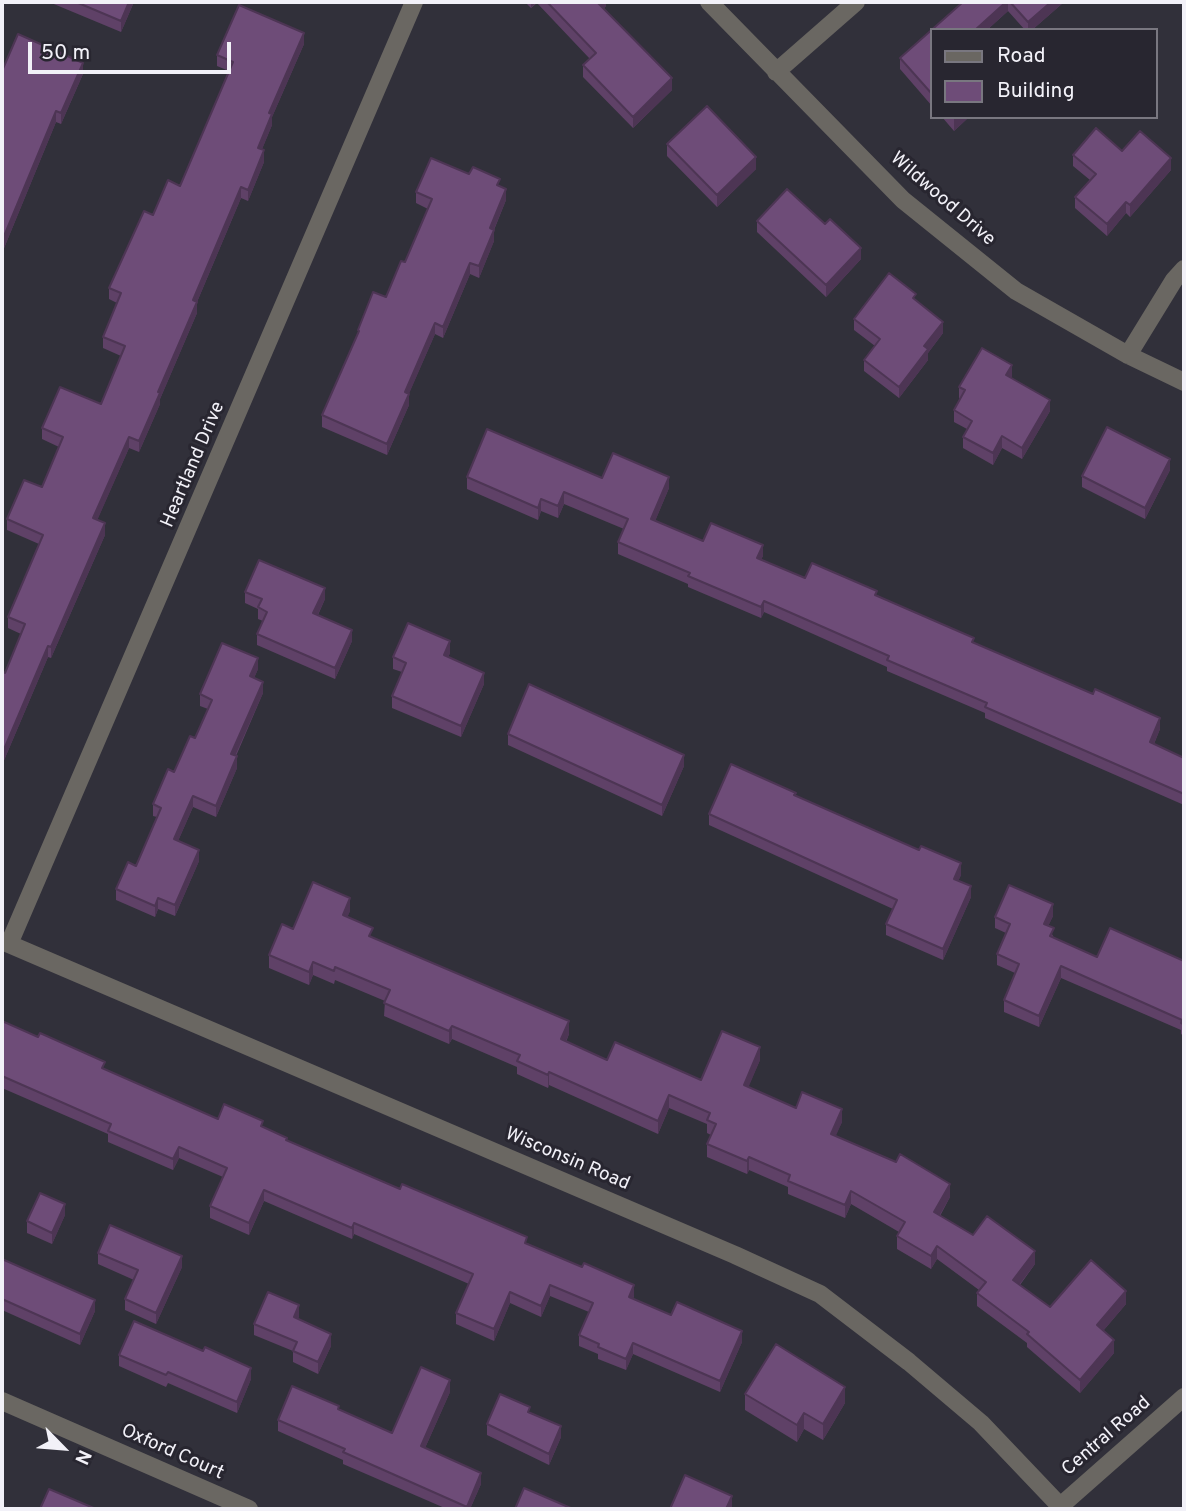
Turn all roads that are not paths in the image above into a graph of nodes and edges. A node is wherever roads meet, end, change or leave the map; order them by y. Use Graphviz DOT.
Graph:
graph roads {
  1 [pos="414,2"];
  2 [pos="709,2"];
  3 [pos="856,2"];
  4 [pos="776,72"];
  5 [pos="1184,269"];
  6 [pos="1128,355"];
  7 [pos="1184,382"];
  8 [pos="6,943"];
  9 [pos="1184,1397"];
  10 [pos="2,1401"];
  11 [pos="1058,1508"];
  12 [pos="249,1509"];
  1 -- 8 [label="street, Heartland Drive"];
  2 -- 4 [label="street, Wildwood Drive"];
  3 -- 4 [label="street"];
  4 -- 6 [label="street, Wildwood Drive"];
  5 -- 6 [label="street"];
  6 -- 7 [label="street, Wildwood Drive"];
  8 -- 11 [label="street, Wisconsin Road"];
  9 -- 11 [label="street, Central Road"];
  10 -- 12 [label="street, Oxford Court"];
}
